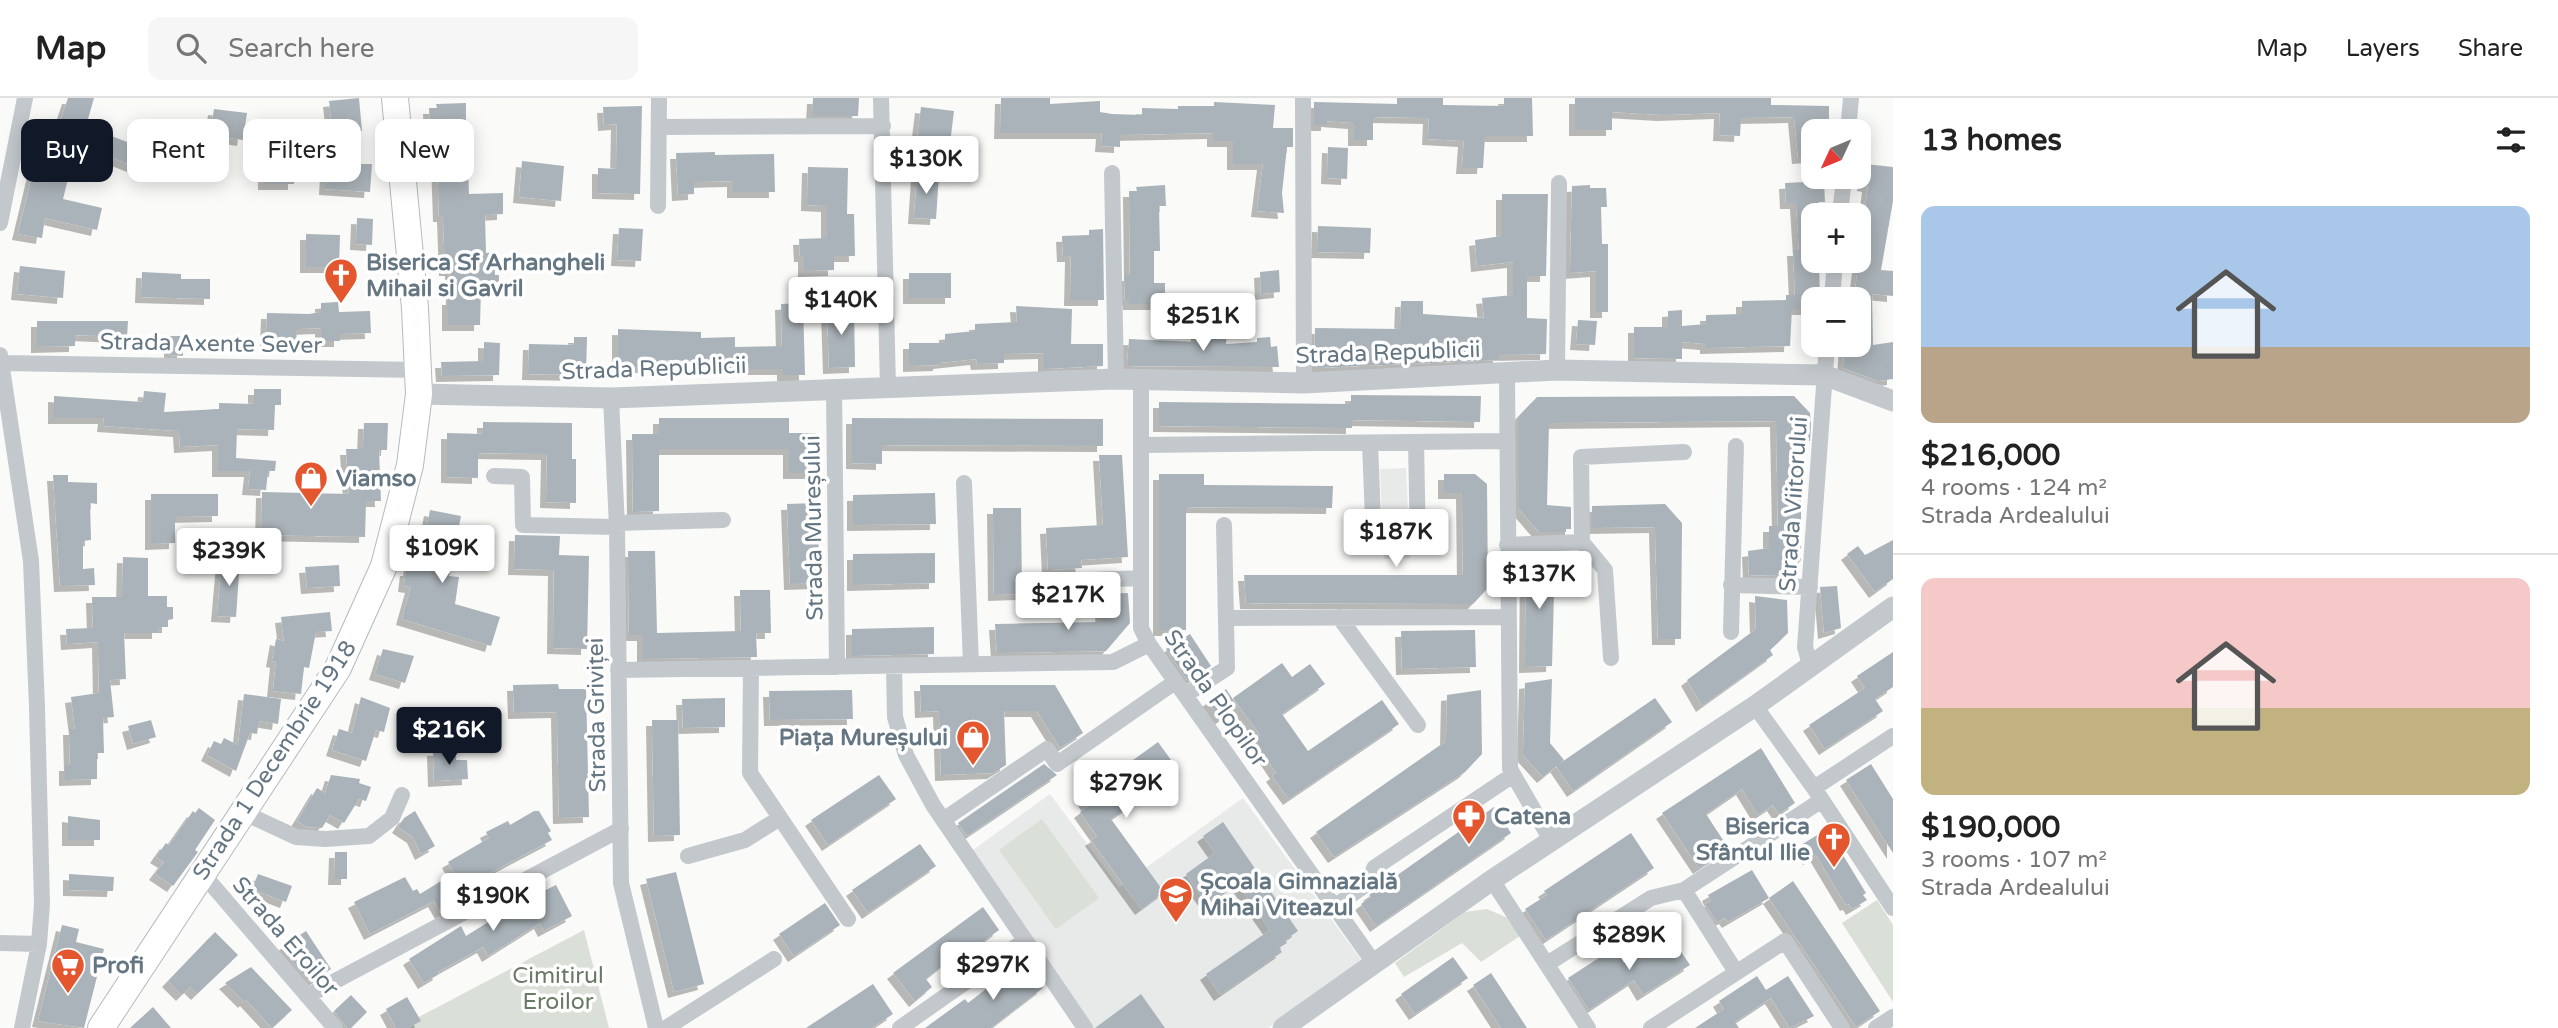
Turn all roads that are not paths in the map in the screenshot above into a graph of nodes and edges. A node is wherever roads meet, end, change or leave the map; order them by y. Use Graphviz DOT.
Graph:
graph roads {
  1 [pos="25,98"];
  2 [pos="395,98"];
  3 [pos="659,98"];
  4 [pos="881,98"];
  5 [pos="1303,98"];
  6 [pos="1851,98"];
  7 [pos="1849,119"];
  8 [pos="883,126"];
  9 [pos="659,127"];
  10 [pos="1112,173"];
  11 [pos="1559,183"];
  12 [pos="658,206"];
  13 [pos="0,223"];
  14 [pos="1826,357"];
  15 [pos="1,359"];
  16 [pos="1557,370"];
  17 [pos="1507,374"];
  18 [pos="1824,375"];
  19 [pos="1141,378"];
  20 [pos="1116,379"];
  21 [pos="419,382"];
  22 [pos="1304,383"];
  23 [pos="888,387"];
  24 [pos="834,388"];
  25 [pos="611,398"];
  26 [pos="1893,401"];
  27 [pos="1506,441"];
  28 [pos="1416,442"];
  29 [pos="1370,443"];
  30 [pos="1141,445"];
  31 [pos="1736,446"];
  32 [pos="1684,452"];
  33 [pos="494,476"];
  34 [pos="964,483"];
  35 [pos="723,520"];
  36 [pos="616,525"];
  37 [pos="1224,525"];
  38 [pos="1582,542"];
  39 [pos="1374,545"];
  40 [pos="1418,545"];
  41 [pos="1507,545"];
  42 [pos="1141,578"];
  43 [pos="1043,582"];
  44 [pos="1731,585"];
  45 [pos="1810,587"];
  46 [pos="1893,607"];
  47 [pos="1339,617"];
  48 [pos="1508,617"];
  49 [pos="1226,618"];
  50 [pos="1731,632"];
  51 [pos="1149,644"];
  52 [pos="1611,658"];
  53 [pos="971,664"];
  54 [pos="1810,665"];
  55 [pos="894,666"];
  56 [pos="837,667"];
  57 [pos="751,668"];
  58 [pos="618,670"];
  59 [pos="1180,689"];
  60 [pos="1755,706"];
  61 [pos="1418,724"];
  62 [pos="1893,736"];
  63 [pos="1513,775"];
  64 [pos="1818,794"];
  65 [pos="402,795"];
  66 [pos="242,813"];
  67 [pos="780,818"];
  68 [pos="943,820"];
  69 [pos="621,829"];
  70 [pos="1551,840"];
  71 [pos="688,856"];
  72 [pos="202,873"];
  73 [pos="1492,880"];
  74 [pos="1684,890"];
  75 [pos="1334,907"];
  76 [pos="1893,908"];
  77 [pos="848,919"];
  78 [pos="1024,941"];
  79 [pos="0,943"];
  80 [pos="39,944"];
  81 [pos="774,959"];
  82 [pos="1374,963"];
  83 [pos="1546,964"];
  84 [pos="1736,972"];
  85 [pos="307,996"];
  86 [pos="1840,1027"];
  87 [pos="22,1028"];
  88 [pos="101,1028"];
  89 [pos="335,1028"];
  90 [pos="656,1028"];
  91 [pos="666,1028"];
  92 [pos="900,1028"];
  93 [pos="1085,1028"];
  94 [pos="1283,1028"];
  95 [pos="1588,1028"];
  96 [pos="1651,1028"];
  1 -- 13 [label="street"];
  2 -- 21 [label="main road, Strada 1 Decembrie 1918"];
  3 -- 9 [label="street"];
  4 -- 8 [label="street"];
  5 -- 22 [label="street"];
  6 -- 7 [label="street"];
  8 -- 9 [label="street"];
  8 -- 23 [label="street"];
  9 -- 12 [label="street"];
  10 -- 20 [label="street"];
  11 -- 16 [label="street"];
  14 -- 18 [label="street, Strada Viitorului"];
  15 -- 21 [label="street, Strada Axente Sever"];
  15 -- 80 [label="street"];
  16 -- 17 [label="street, Strada Republicii"];
  16 -- 18 [label="street, Strada Republicii"];
  17 -- 22 [label="street, Strada Republicii"];
  17 -- 27 [label="street"];
  18 -- 26 [label="street, Strada Republicii"];
  18 -- 45 [label="street, Strada Viitorului"];
  19 -- 20 [label="street, Strada Republicii"];
  19 -- 22 [label="street, Strada Republicii"];
  19 -- 30 [label="street, Strada Plopilor"];
  20 -- 23 [label="street, Strada Republicii"];
  21 -- 25 [label="street, Strada Republicii"];
  21 -- 66 [label="main road, Strada 1 Decembrie 1918"];
  23 -- 24 [label="street, Strada Republicii"];
  24 -- 25 [label="street, Strada Republicii"];
  24 -- 56 [label="street, Strada Mureșului"];
  25 -- 36 [label="street, Strada Griviței"];
  27 -- 28 [label="street"];
  27 -- 41 [label="street"];
  28 -- 29 [label="street"];
  28 -- 40 [label="street"];
  29 -- 30 [label="street"];
  29 -- 39 [label="street"];
  30 -- 42 [label="street, Strada Plopilor"];
  31 -- 44 [label="street"];
  32 -- 38 [label="street"];
  33 -- 36 [label="street"];
  34 -- 53 [label="street"];
  35 -- 36 [label="street"];
  36 -- 58 [label="street, Strada Griviței"];
  37 -- 49 [label="street"];
  38 -- 41 [label="street"];
  38 -- 52 [label="street"];
  41 -- 48 [label="street"];
  42 -- 43 [label="street"];
  42 -- 51 [label="street, Strada Plopilor"];
  44 -- 45 [label="street"];
  44 -- 50 [label="street"];
  45 -- 54 [label="street, Strada Viitorului"];
  46 -- 54 [label="street"];
  47 -- 48 [label="street"];
  47 -- 49 [label="street"];
  47 -- 61 [label="street"];
  48 -- 63 [label="street"];
  49 -- 59 [label="street"];
  51 -- 53 [label="street"];
  51 -- 59 [label="street, Strada Plopilor"];
  53 -- 55 [label="street"];
  54 -- 60 [label="street"];
  55 -- 56 [label="street"];
  55 -- 68 [label="street"];
  56 -- 57 [label="street"];
  57 -- 58 [label="street"];
  57 -- 67 [label="street"];
  58 -- 69 [label="street, Strada Griviței"];
  59 -- 68 [label="street"];
  59 -- 75 [label="street, Strada Plopilor"];
  60 -- 64 [label="street"];
  60 -- 70 [label="street"];
  62 -- 64 [label="street"];
  63 -- 70 [label="street"];
  63 -- 75 [label="street"];
  64 -- 74 [label="street"];
  64 -- 76 [label="street"];
  65 -- 66 [label="street"];
  66 -- 72 [label="main road, Strada 1 Decembrie 1918"];
  67 -- 71 [label="street"];
  67 -- 77 [label="street"];
  68 -- 78 [label="street"];
  69 -- 85 [label="street"];
  69 -- 90 [label="street, Strada Griviței"];
  70 -- 73 [label="street"];
  72 -- 85 [label="street, Strada Eroilor"];
  72 -- 88 [label="main road, Strada 1 Decembrie 1918"];
  73 -- 82 [label="street"];
  73 -- 83 [label="street"];
  74 -- 83 [label="street"];
  74 -- 84 [label="street"];
  75 -- 82 [label="street, Strada Plopilor"];
  78 -- 92 [label="street"];
  78 -- 93 [label="street"];
  79 -- 80 [label="street"];
  80 -- 87 [label="street"];
  81 -- 91 [label="street"];
  82 -- 94 [label="street"];
  83 -- 95 [label="street"];
  84 -- 86 [label="street"];
  84 -- 96 [label="street"];
  85 -- 89 [label="street, Strada Eroilor"];
}
